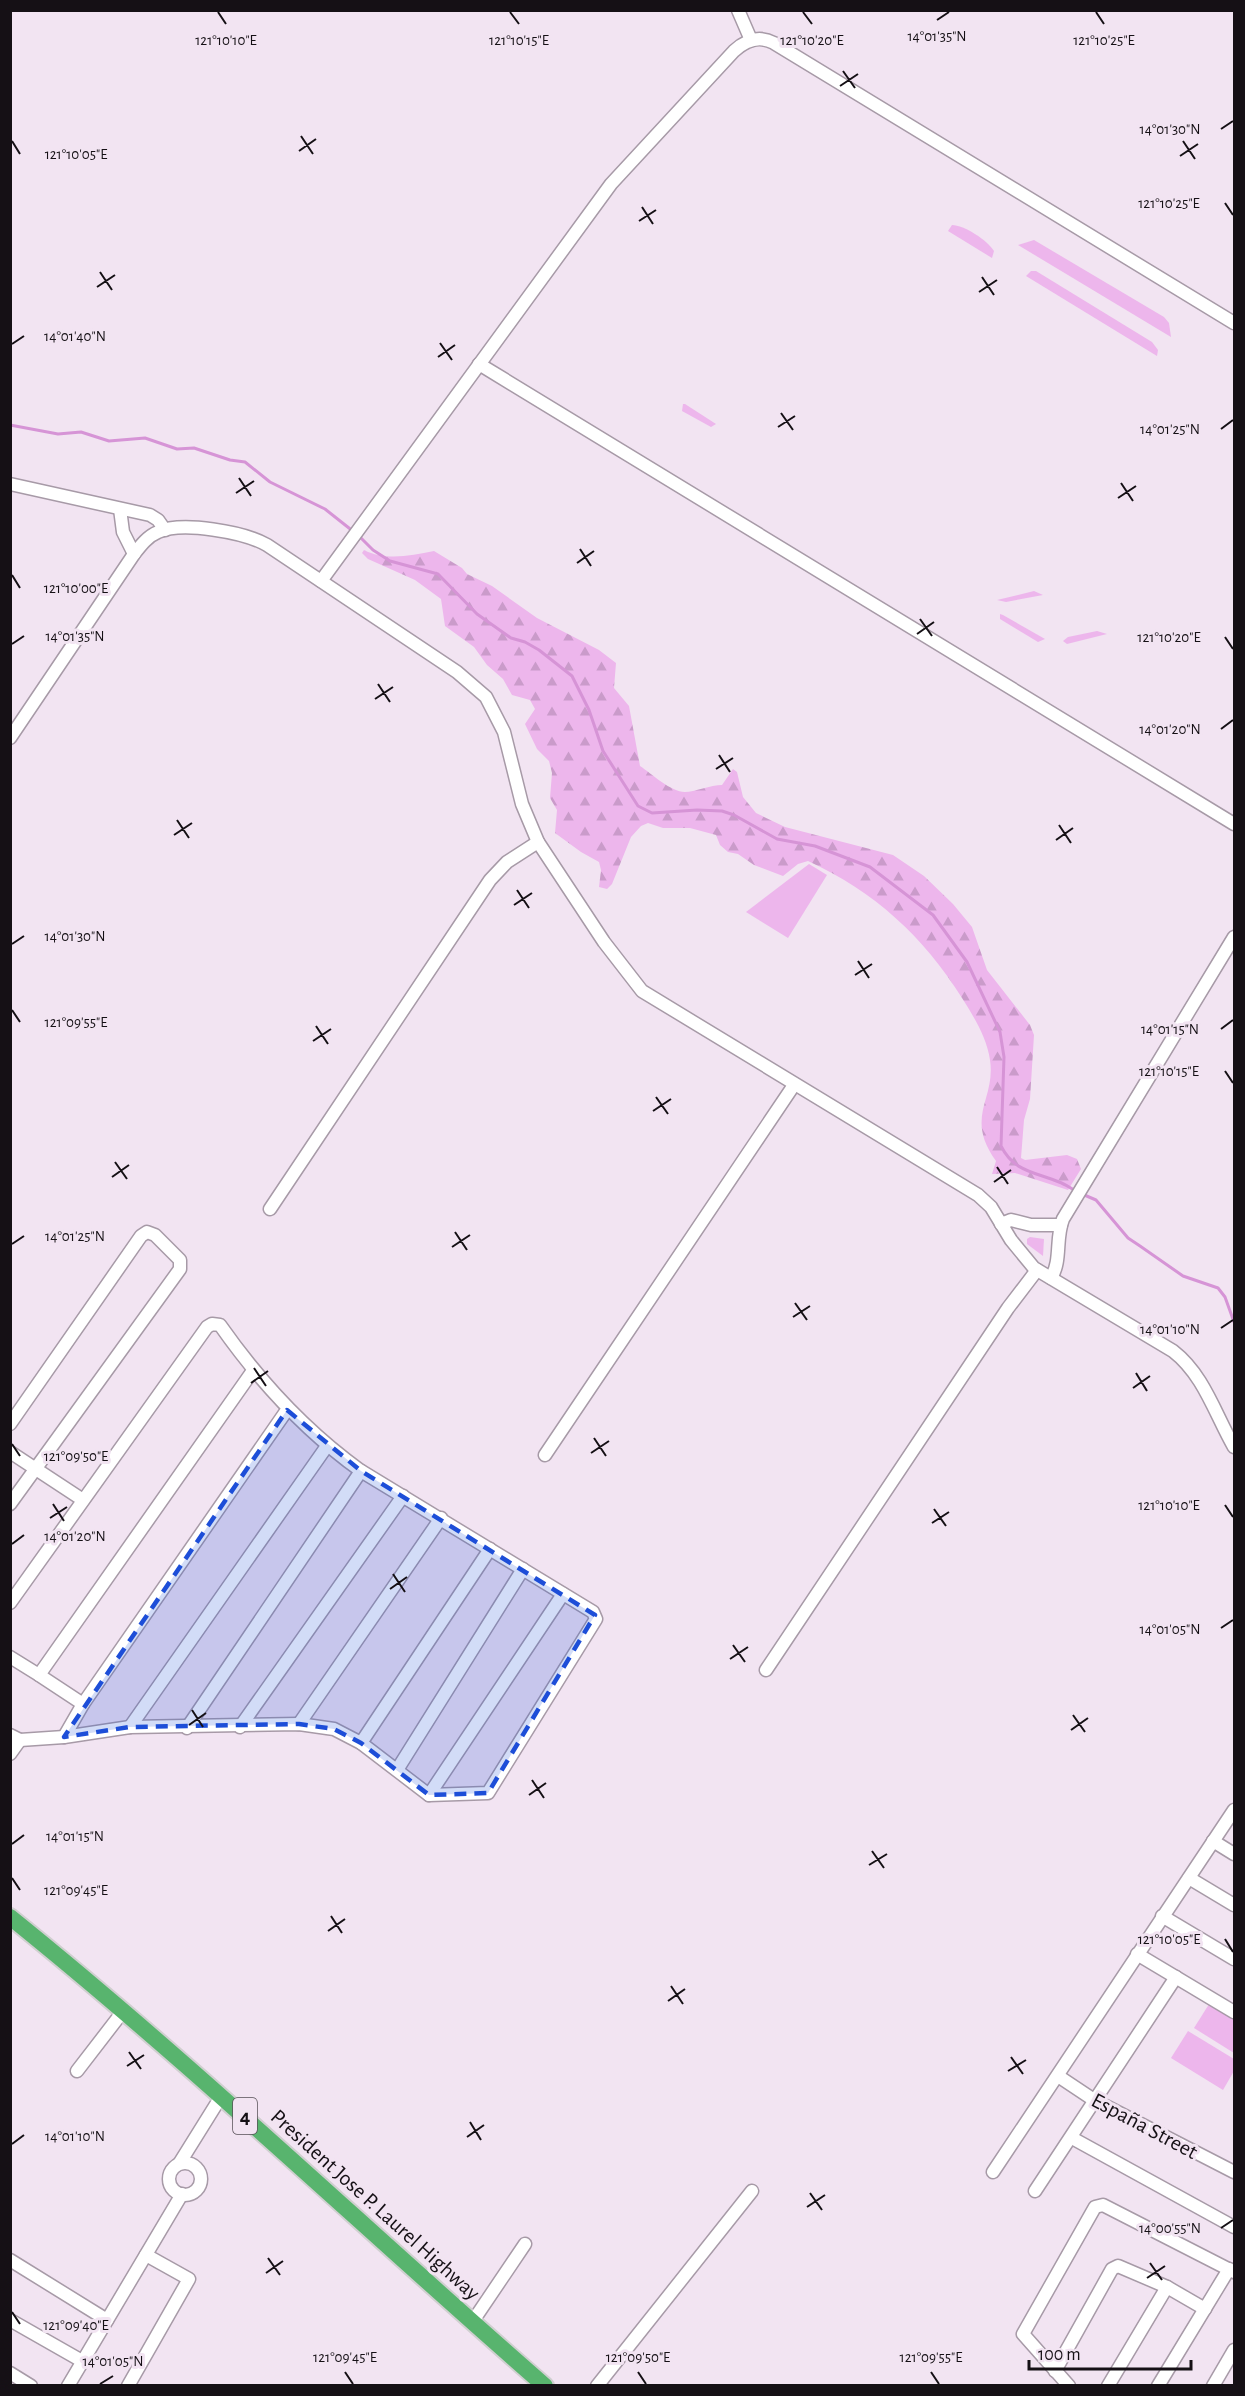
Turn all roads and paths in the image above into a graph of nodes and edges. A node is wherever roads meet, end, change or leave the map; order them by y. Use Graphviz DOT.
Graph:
graph roads {
  1 [pos="738,10"];
  2 [pos="751,40"];
  3 [pos="1234,323"];
  4 [pos="479,364"];
  5 [pos="10,484"];
  6 [pos="120,509"];
  7 [pos="165,530"];
  8 [pos="134,554"];
  9 [pos="321,581"];
  10 [pos="10,738"];
  11 [pos="1234,824"];
  12 [pos="538,842"];
  13 [pos="1234,937"];
  14 [pos="794,1085"];
  15 [pos="270,1209"];
  16 [pos="1001,1224"];
  17 [pos="1061,1226"];
  18 [pos="1037,1270"];
  19 [pos="1051,1278"];
  20 [pos="252,1372"];
  21 [pos="287,1410"];
  22 [pos="10,1424"];
  23 [pos="327,1446"];
  24 [pos="1234,1447"];
  25 [pos="10,1452"];
  26 [pos="545,1455"];
  27 [pos="34,1469"];
  28 [pos="361,1471"];
  29 [pos="404,1496"];
  30 [pos="82,1500"];
  31 [pos="10,1504"];
  32 [pos="441,1518"];
  33 [pos="490,1549"];
  34 [pos="523,1569"];
  35 [pos="563,1594"];
  36 [pos="10,1603"];
  37 [pos="10,1657"];
  38 [pos="766,1670"];
  39 [pos="39,1675"];
  40 [pos="83,1704"];
  41 [pos="299,1724"];
  42 [pos="130,1727"];
  43 [pos="240,1727"];
  44 [pos="187,1728"];
  45 [pos="13,1737"];
  46 [pos="64,1737"];
  47 [pos="361,1743"];
  48 [pos="10,1754"];
  49 [pos="397,1770"];
  50 [pos="429,1795"];
  51 [pos="1234,1810"];
  52 [pos="1213,1841"];
  53 [pos="1234,1854"];
  54 [pos="1189,1878"];
  55 [pos="1234,1905"];
  56 [pos="1162,1916"];
  57 [pos="10,1917"];
  58 [pos="1137,1954"];
  59 [pos="1234,1959"];
  60 [pos="1176,1977"];
  61 [pos="124,2010"];
  62 [pos="1234,2012"];
  63 [pos="77,2071"];
  64 [pos="1058,2076"];
  65 [pos="222,2095"];
  66 [pos="1094,2100"];
  67 [pos="1072,2138"];
  68 [pos="179,2164"];
  69 [pos="993,2172"];
  70 [pos="1234,2172"];
  71 [pos="752,2191"];
  72 [pos="1035,2191"];
  73 [pos="182,2194"];
  74 [pos="1234,2227"];
  75 [pos="525,2244"];
  76 [pos="146,2255"];
  77 [pos="10,2260"];
  78 [pos="1232,2270"];
  79 [pos="1167,2287"];
  80 [pos="1205,2309"];
  81 [pos="10,2320"];
  82 [pos="107,2320"];
  83 [pos="473,2321"];
  84 [pos="1234,2350"];
  85 [pos="82,2361"];
  86 [pos="1055,2371"];
  87 [pos="10,2373"];
  88 [pos="31,2385"];
  89 [pos="68,2385"];
  90 [pos="128,2385"];
  91 [pos="545,2385"];
  92 [pos="597,2385"];
  93 [pos="1069,2385"];
  94 [pos="1108,2385"];
  95 [pos="1158,2385"];
  96 [pos="1212,2385"];
  1 -- 2 [label="street"];
  2 -- 3 [label="street"];
  2 -- 4 [label="street"];
  4 -- 9 [label="street"];
  4 -- 11 [label="street"];
  5 -- 6 [label="street"];
  6 -- 7 [label="street"];
  6 -- 8 [label="street"];
  7 -- 8 [label="street"];
  7 -- 9 [label="street"];
  8 -- 10 [label="street"];
  9 -- 12 [label="street"];
  12 -- 14 [label="street"];
  12 -- 15 [label="street"];
  13 -- 17 [label="street"];
  14 -- 16 [label="street"];
  14 -- 26 [label="street"];
  16 -- 17 [label="street"];
  16 -- 18 [label="street"];
  17 -- 19 [label="street"];
  18 -- 19 [label="street"];
  18 -- 38 [label="street"];
  19 -- 24 [label="street"];
  20 -- 21 [label="street"];
  20 -- 30 [label="street"];
  20 -- 39 [label="street"];
  21 -- 23 [label="street"];
  21 -- 40 [label="street"];
  22 -- 27 [label="street"];
  23 -- 28 [label="street"];
  23 -- 42 [label="street"];
  25 -- 27 [label="street"];
  27 -- 30 [label="street"];
  27 -- 31 [label="street"];
  28 -- 29 [label="street"];
  28 -- 44 [label="street"];
  29 -- 32 [label="street"];
  29 -- 43 [label="street"];
  30 -- 36 [label="street"];
  32 -- 33 [label="street"];
  32 -- 41 [label="street"];
  33 -- 34 [label="street"];
  33 -- 47 [label="street"];
  34 -- 35 [label="street"];
  34 -- 49 [label="street"];
  35 -- 50 [label="street"];
  35 -- 50 [label="street"];
  37 -- 39 [label="street"];
  39 -- 40 [label="street"];
  40 -- 46 [label="street"];
  41 -- 43 [label="street"];
  41 -- 47 [label="street"];
  42 -- 44 [label="street"];
  42 -- 46 [label="street"];
  43 -- 44 [label="street"];
  45 -- 46 [label="street"];
  45 -- 48 [label="street"];
  47 -- 49 [label="street"];
  49 -- 50 [label="street"];
  51 -- 52 [label="street"];
  52 -- 53 [label="street"];
  52 -- 54 [label="street"];
  54 -- 55 [label="street"];
  54 -- 56 [label="street"];
  56 -- 58 [label="street"];
  56 -- 59 [label="street"];
  57 -- 61 [label="highway, President Jose P. Laurel Highway / 4"];
  58 -- 60 [label="street"];
  58 -- 64 [label="street"];
  60 -- 62 [label="street"];
  60 -- 66 [label="street"];
  61 -- 63 [label="street"];
  61 -- 65 [label="highway, President Jose P. Laurel Highway / 4"];
  64 -- 66 [label="street, España Street"];
  64 -- 69 [label="street"];
  65 -- 68 [label="street"];
  65 -- 83 [label="highway, President Jose P. Laurel Highway / 4"];
  66 -- 67 [label="street"];
  66 -- 70 [label="street, España Street"];
  67 -- 72 [label="street"];
  67 -- 74 [label="street"];
  68 -- 73 [label="street"];
  68 -- 73 [label="street"];
  71 -- 92 [label="street"];
  73 -- 76 [label="street"];
  75 -- 83 [label="street"];
  76 -- 82 [label="street"];
  76 -- 90 [label="street"];
  77 -- 82 [label="street"];
  78 -- 80 [label="street"];
  78 -- 86 [label="street"];
  79 -- 80 [label="street"];
  79 -- 86 [label="street"];
  79 -- 94 [label="street"];
  80 -- 95 [label="street"];
  81 -- 85 [label="street"];
  82 -- 85 [label="street"];
  83 -- 91 [label="highway, President Jose P. Laurel Highway / 4"];
  84 -- 96 [label="street"];
  85 -- 89 [label="street"];
  86 -- 93 [label="street"];
  87 -- 88 [label="street"];
}
